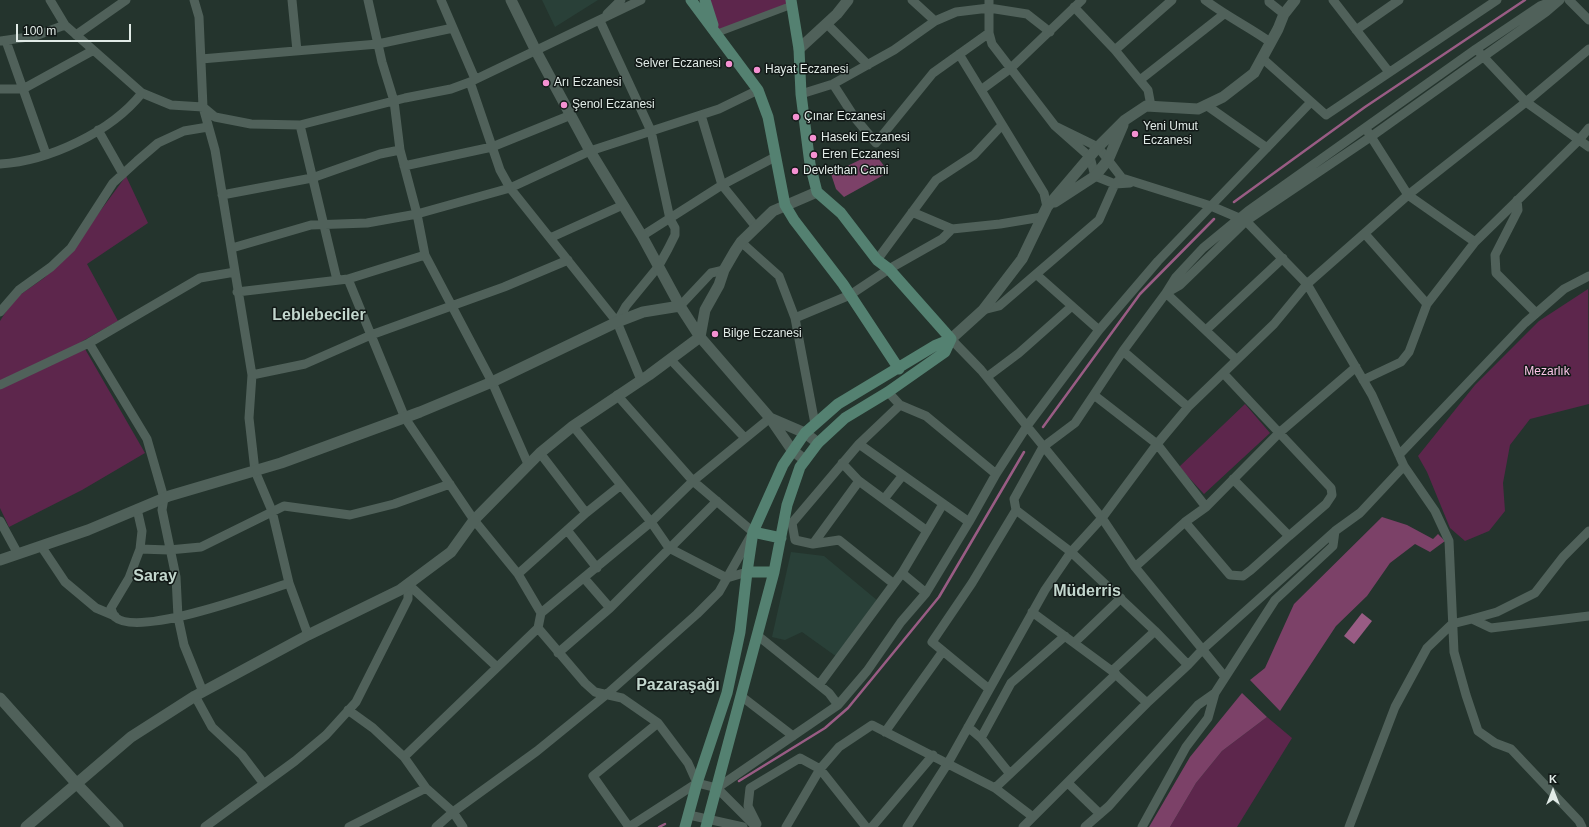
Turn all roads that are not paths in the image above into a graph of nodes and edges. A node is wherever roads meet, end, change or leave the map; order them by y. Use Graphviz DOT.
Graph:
graph roads {
  1 [pos="50,0"];
  2 [pos="126,0"];
  3 [pos="194,0"];
  4 [pos="292,0"];
  5 [pos="368,0"];
  6 [pos="441,0"];
  7 [pos="511,0"];
  8 [pos="622,0"];
  9 [pos="641,0"];
  10 [pos="691,0"];
  11 [pos="705,0"];
  12 [pos="848,0"];
  13 [pos="912,0"];
  14 [pos="1082,0"];
  15 [pos="1172,0"];
  16 [pos="1205,0"];
  17 [pos="1295,0"];
  18 [pos="1335,0"];
  19 [pos="1399,0"];
  20 [pos="1497,0"];
  21 [pos="1555,0"];
  22 [pos="1560,0"];
  23 [pos="1569,0"];
  24 [pos="1268,1"];
  25 [pos="792,3"];
  26 [pos="989,4"];
  27 [pos="1074,6"];
  28 [pos="1224,14"];
  29 [pos="1284,14"];
  30 [pos="1589,20"];
  31 [pos="600,21"];
  32 [pos="935,21"];
  33 [pos="827,24"];
  34 [pos="65,25"];
  35 [pos="453,28"];
  36 [pos="1356,30"];
  37 [pos="1050,32"];
  38 [pos="989,33"];
  39 [pos="715,34"];
  40 [pos="76,35"];
  41 [pos="3,41"];
  42 [pos="1270,42"];
  43 [pos="378,44"];
  44 [pos="1589,48"];
  45 [pos="798,49"];
  46 [pos="1115,50"];
  47 [pos="92,51"];
  48 [pos="297,51"];
  49 [pos="536,51"];
  50 [pos="1479,52"];
  51 [pos="959,54"];
  52 [pos="1262,58"];
  53 [pos="201,59"];
  54 [pos="868,65"];
  55 [pos="1011,68"];
  56 [pos="1389,72"];
  57 [pos="1140,80"];
  58 [pos="472,81"];
  59 [pos="833,84"];
  60 [pos="0,89"];
  61 [pos="23,89"];
  62 [pos="758,90"];
  63 [pos="981,90"];
  64 [pos="142,93"];
  65 [pos="801,94"];
  66 [pos="394,101"];
  67 [pos="1526,102"];
  68 [pos="1310,103"];
  69 [pos="1206,105"];
  70 [pos="1151,106"];
  71 [pos="203,107"];
  72 [pos="571,115"];
  73 [pos="701,115"];
  74 [pos="1126,120"];
  75 [pos="300,125"];
  76 [pos="1002,125"];
  77 [pos="1055,126"];
  78 [pos="1364,127"];
  79 [pos="208,128"];
  80 [pos="1589,128"];
  81 [pos="98,130"];
  82 [pos="651,131"];
  83 [pos="1372,136"];
  84 [pos="1579,140"];
  85 [pos="492,147"];
  86 [pos="1098,147"];
  87 [pos="1589,147"];
  88 [pos="1267,148"];
  89 [pos="400,150"];
  90 [pos="590,151"];
  91 [pos="46,154"];
  92 [pos="1090,156"];
  93 [pos="775,157"];
  94 [pos="1108,160"];
  95 [pos="0,164"];
  96 [pos="404,166"];
  97 [pos="123,174"];
  98 [pos="1095,176"];
  99 [pos="312,178"];
  100 [pos="1118,181"];
  101 [pos="722,185"];
  102 [pos="510,188"];
  103 [pos="817,192"];
  104 [pos="222,195"];
  105 [pos="1408,195"];
  106 [pos="1517,200"];
  107 [pos="623,205"];
  108 [pos="785,205"];
  109 [pos="1212,206"];
  110 [pos="912,212"];
  111 [pos="1045,212"];
  112 [pos="417,214"];
  113 [pos="670,219"];
  114 [pos="1243,220"];
  115 [pos="323,225"];
  116 [pos="756,227"];
  117 [pos="952,229"];
  118 [pos="1365,234"];
  119 [pos="642,236"];
  120 [pos="550,238"];
  121 [pos="741,242"];
  122 [pos="1476,242"];
  123 [pos="232,248"];
  124 [pos="425,255"];
  125 [pos="1283,258"];
  126 [pos="568,260"];
  127 [pos="877,260"];
  128 [pos="658,267"];
  129 [pos="724,270"];
  130 [pos="889,270"];
  131 [pos="234,272"];
  132 [pos="1037,275"];
  133 [pos="1589,276"];
  134 [pos="348,279"];
  135 [pos="337,280"];
  136 [pos="1308,284"];
  137 [pos="237,292"];
  138 [pos="1166,293"];
  139 [pos="850,295"];
  140 [pos="1427,304"];
  141 [pos="453,305"];
  142 [pos="680,306"];
  143 [pos="1072,306"];
  144 [pos="983,310"];
  145 [pos="0,312"];
  146 [pos="1536,313"];
  147 [pos="795,318"];
  148 [pos="617,322"];
  149 [pos="1099,330"];
  150 [pos="1206,330"];
  151 [pos="372,335"];
  152 [pos="700,337"];
  153 [pos="951,339"];
  154 [pos="89,343"];
  155 [pos="1123,351"];
  156 [pos="670,358"];
  157 [pos="1236,359"];
  158 [pos="1356,367"];
  159 [pos="899,369"];
  160 [pos="1224,374"];
  161 [pos="252,375"];
  162 [pos="987,377"];
  163 [pos="641,380"];
  164 [pos="1363,380"];
  165 [pos="492,382"];
  166 [pos="0,385"];
  167 [pos="888,392"];
  168 [pos="617,395"];
  169 [pos="1094,395"];
  170 [pos="900,405"];
  171 [pos="1188,407"];
  172 [pos="405,418"];
  173 [pos="770,418"];
  174 [pos="815,424"];
  175 [pos="573,426"];
  176 [pos="1027,426"];
  177 [pos="805,433"];
  178 [pos="1279,433"];
  179 [pos="744,438"];
  180 [pos="818,443"];
  181 [pos="859,444"];
  182 [pos="1157,444"];
  183 [pos="1043,447"];
  184 [pos="792,450"];
  185 [pos="540,453"];
  186 [pos="1399,454"];
  187 [pos="805,460"];
  188 [pos="842,463"];
  189 [pos="528,464"];
  190 [pos="1404,466"];
  191 [pos="255,471"];
  192 [pos="996,474"];
  193 [pos="903,475"];
  194 [pos="1233,479"];
  195 [pos="694,481"];
  196 [pos="860,481"];
  197 [pos="450,484"];
  198 [pos="622,485"];
  199 [pos="164,498"];
  200 [pos="884,499"];
  201 [pos="717,501"];
  202 [pos="943,504"];
  203 [pos="1206,507"];
  204 [pos="137,509"];
  205 [pos="1016,510"];
  206 [pos="272,511"];
  207 [pos="586,513"];
  208 [pos="1102,518"];
  209 [pos="474,520"];
  210 [pos="0,521"];
  211 [pos="651,522"];
  212 [pos="969,522"];
  213 [pos="1185,522"];
  214 [pos="567,530"];
  215 [pos="927,531"];
  216 [pos="1335,531"];
  217 [pos="1589,531"];
  218 [pos="753,532"];
  219 [pos="1289,536"];
  220 [pos="781,538"];
  221 [pos="813,544"];
  222 [pos="41,546"];
  223 [pos="669,548"];
  224 [pos="140,549"];
  225 [pos="169,550"];
  226 [pos="1071,552"];
  227 [pos="18,554"];
  228 [pos="0,560"];
  229 [pos="1136,567"];
  230 [pos="597,568"];
  231 [pos="747,572"];
  232 [pos="774,572"];
  233 [pos="902,573"];
  234 [pos="518,574"];
  235 [pos="584,578"];
  236 [pos="727,578"];
  237 [pos="289,583"];
  238 [pos="408,584"];
  239 [pos="894,584"];
  240 [pos="926,593"];
  241 [pos="1120,598"];
  242 [pos="610,608"];
  243 [pos="541,612"];
  244 [pos="1032,612"];
  245 [pos="114,616"];
  246 [pos="1589,616"];
  247 [pos="178,617"];
  248 [pos="1472,619"];
  249 [pos="1452,624"];
  250 [pos="538,628"];
  251 [pos="1155,631"];
  252 [pos="308,635"];
  253 [pos="757,635"];
  254 [pos="1065,636"];
  255 [pos="1074,643"];
  256 [pos="1202,650"];
  257 [pos="943,651"];
  258 [pos="558,653"];
  259 [pos="1188,665"];
  260 [pos="497,667"];
  261 [pos="1114,672"];
  262 [pos="998,673"];
  263 [pos="1225,677"];
  264 [pos="1010,683"];
  265 [pos="819,685"];
  266 [pos="989,689"];
  267 [pos="1215,692"];
  268 [pos="199,694"];
  269 [pos="607,694"];
  270 [pos="741,696"];
  271 [pos="0,698"];
  272 [pos="1147,703"];
  273 [pos="838,705"];
  274 [pos="348,710"];
  275 [pos="658,723"];
  276 [pos="968,727"];
  277 [pos="885,732"];
  278 [pos="793,736"];
  279 [pos="981,738"];
  280 [pos="933,755"];
  281 [pos="404,757"];
  282 [pos="948,763"];
  283 [pos="820,769"];
  284 [pos="1010,774"];
  285 [pos="697,783"];
  286 [pos="1068,783"];
  287 [pos="77,784"];
  288 [pos="264,784"];
  289 [pos="426,788"];
  290 [pos="717,788"];
  291 [pos="995,788"];
  292 [pos="453,812"];
  293 [pos="1100,814"];
  294 [pos="689,815"];
  295 [pos="1033,817"];
  296 [pos="708,824"];
  297 [pos="26,827"];
  298 [pos="118,827"];
  299 [pos="205,827"];
  300 [pos="349,827"];
  301 [pos="436,827"];
  302 [pos="463,827"];
  303 [pos="685,827"];
  304 [pos="743,827"];
  305 [pos="757,827"];
  306 [pos="786,827"];
  307 [pos="866,827"];
  308 [pos="872,827"];
  309 [pos="907,827"];
  310 [pos="1023,827"];
  311 [pos="1085,827"];
  312 [pos="1142,827"];
  313 [pos="1348,827"];
  314 [pos="1582,827"];
  1 -- 34 [label="street"];
  2 -- 40 [label="street"];
  3 -- 53 [label="street"];
  4 -- 48 [label="street"];
  5 -- 43 [label="street"];
  6 -- 35 [label="street"];
  7 -- 49 [label="street"];
  8 -- 31 [label="street"];
  9 -- 31 [label="street"];
  10 -- 39 [label="main road"];
  11 -- 39 [label="main road"];
  12 -- 33 [label="street"];
  13 -- 32 [label="street"];
  14 -- 27 [label="street"];
  15 -- 46 [label="street"];
  16 -- 28 [label="street"];
  17 -- 29 [label="street"];
  18 -- 36 [label="street"];
  19 -- 36 [label="street"];
  20 -- 56 [label="street"];
  21 -- 50 [label="street"];
  22 -- 50 [label="street"];
  23 -- 30 [label="street"];
  24 -- 29 [label="street"];
  25 -- 39 [label="street"];
  25 -- 45 [label="main road"];
  26 -- 32 [label="street"];
  26 -- 37 [label="street"];
  26 -- 38 [label="street"];
  27 -- 37 [label="street"];
  27 -- 46 [label="street"];
  28 -- 42 [label="street"];
  28 -- 57 [label="street"];
  29 -- 42 [label="street"];
  31 -- 49 [label="street"];
  31 -- 82 [label="street"];
  32 -- 54 [label="street"];
  33 -- 45 [label="street"];
  33 -- 54 [label="street"];
  34 -- 40 [label="street"];
  34 -- 41 [label="street"];
  35 -- 43 [label="street"];
  35 -- 58 [label="street"];
  36 -- 56 [label="street"];
  37 -- 55 [label="street"];
  38 -- 51 [label="street"];
  38 -- 55 [label="street"];
  39 -- 62 [label="main road"];
  40 -- 47 [label="street"];
  41 -- 61 [label="street"];
  42 -- 52 [label="street"];
  43 -- 48 [label="street"];
  43 -- 66 [label="street"];
  44 -- 67 [label="street"];
  45 -- 65 [label="main road"];
  46 -- 57 [label="street"];
  47 -- 61 [label="street"];
  47 -- 64 [label="street"];
  48 -- 53 [label="street"];
  49 -- 58 [label="street"];
  49 -- 72 [label="street"];
  50 -- 67 [label="street"];
  50 -- 78 [label="street"];
  50 -- 83 [label="street"];
  51 -- 59 [label="street"];
  51 -- 63 [label="street"];
  52 -- 68 [label="street"];
  52 -- 69 [label="street"];
  53 -- 71 [label="street"];
  54 -- 59 [label="street"];
  55 -- 63 [label="street"];
  55 -- 77 [label="street"];
  56 -- 68 [label="street"];
  57 -- 70 [label="street"];
  58 -- 66 [label="street"];
  58 -- 85 [label="street"];
  59 -- 65 [label="street"];
  60 -- 61 [label="street"];
  61 -- 91 [label="street"];
  62 -- 73 [label="street"];
  62 -- 93 [label="main road"];
  63 -- 76 [label="street"];
  64 -- 71 [label="street"];
  64 -- 81 [label="street"];
  65 -- 103 [label="main road"];
  66 -- 75 [label="street"];
  66 -- 89 [label="street"];
  67 -- 84 [label="street"];
  67 -- 105 [label="street"];
  68 -- 88 [label="street"];
  69 -- 70 [label="street"];
  69 -- 88 [label="street"];
  70 -- 74 [label="street"];
  71 -- 75 [label="street"];
  71 -- 79 [label="street"];
  72 -- 85 [label="street"];
  72 -- 90 [label="street"];
  73 -- 82 [label="street"];
  73 -- 101 [label="street"];
  74 -- 86 [label="street"];
  74 -- 94 [label="street"];
  75 -- 99 [label="street"];
  76 -- 110 [label="street"];
  76 -- 111 [label="street"];
  77 -- 86 [label="street"];
  77 -- 92 [label="street"];
  78 -- 83 [label="street"];
  78 -- 114 [label="street"];
  79 -- 97 [label="street"];
  79 -- 104 [label="street"];
  80 -- 84 [label="street"];
  81 -- 91 [label="street"];
  81 -- 97 [label="street"];
  82 -- 90 [label="street"];
  82 -- 113 [label="street"];
  83 -- 105 [label="street"];
  83 -- 114 [label="street"];
  84 -- 87 [label="street"];
  84 -- 106 [label="street"];
  85 -- 96 [label="street"];
  85 -- 102 [label="street"];
  86 -- 92 [label="street"];
  86 -- 94 [label="street"];
  88 -- 109 [label="street"];
  89 -- 96 [label="street"];
  89 -- 99 [label="street"];
  90 -- 102 [label="street"];
  90 -- 107 [label="street"];
  91 -- 95 [label="street"];
  92 -- 98 [label="street"];
  92 -- 111 [label="street"];
  93 -- 101 [label="street"];
  93 -- 108 [label="main road"];
  94 -- 98 [label="street"];
  94 -- 100 [label="street"];
  96 -- 112 [label="street"];
  97 -- 145 [label="street"];
  98 -- 100 [label="street"];
  98 -- 111 [label="street"];
  99 -- 104 [label="street"];
  99 -- 115 [label="street"];
  100 -- 109 [label="street"];
  100 -- 132 [label="street"];
  101 -- 113 [label="street"];
  101 -- 116 [label="street"];
  102 -- 112 [label="street"];
  102 -- 120 [label="street"];
  103 -- 108 [label="street"];
  103 -- 127 [label="main road"];
  104 -- 123 [label="street"];
  105 -- 118 [label="street"];
  105 -- 122 [label="street"];
  106 -- 122 [label="street"];
  106 -- 146 [label="street"];
  107 -- 119 [label="street"];
  107 -- 120 [label="street"];
  108 -- 116 [label="street"];
  108 -- 139 [label="main road"];
  109 -- 114 [label="street"];
  109 -- 149 [label="street"];
  110 -- 117 [label="street"];
  110 -- 127 [label="street"];
  111 -- 117 [label="street"];
  111 -- 144 [label="street"];
  112 -- 115 [label="street"];
  112 -- 124 [label="street"];
  113 -- 119 [label="street"];
  113 -- 128 [label="street"];
  114 -- 125 [label="street"];
  114 -- 138 [label="street"];
  115 -- 123 [label="street"];
  115 -- 135 [label="street"];
  116 -- 121 [label="street"];
  117 -- 130 [label="street"];
  118 -- 136 [label="street"];
  118 -- 140 [label="street"];
  119 -- 128 [label="street"];
  120 -- 126 [label="street"];
  121 -- 129 [label="street"];
  121 -- 147 [label="street"];
  122 -- 140 [label="street"];
  123 -- 131 [label="street"];
  124 -- 134 [label="street"];
  124 -- 141 [label="street"];
  125 -- 136 [label="street"];
  125 -- 150 [label="street"];
  126 -- 141 [label="street"];
  126 -- 148 [label="street"];
  127 -- 130 [label="main road"];
  128 -- 142 [label="street"];
  128 -- 148 [label="street"];
  129 -- 142 [label="street"];
  129 -- 152 [label="street"];
  130 -- 139 [label="street"];
  130 -- 153 [label="main road"];
  131 -- 137 [label="street"];
  131 -- 154 [label="street"];
  132 -- 143 [label="street"];
  132 -- 144 [label="street"];
  133 -- 146 [label="street"];
  134 -- 135 [label="street"];
  134 -- 151 [label="street"];
  135 -- 137 [label="street"];
  136 -- 157 [label="street"];
  136 -- 158 [label="street"];
  137 -- 161 [label="street"];
  138 -- 150 [label="street"];
  138 -- 155 [label="street"];
  139 -- 147 [label="street"];
  139 -- 159 [label="main road"];
  140 -- 164 [label="street"];
  141 -- 151 [label="street"];
  141 -- 165 [label="street"];
  142 -- 148 [label="street"];
  142 -- 152 [label="street"];
  143 -- 149 [label="street"];
  143 -- 162 [label="street"];
  144 -- 153 [label="street"];
  146 -- 186 [label="street"];
  147 -- 174 [label="street"];
  148 -- 163 [label="street"];
  148 -- 165 [label="street"];
  149 -- 176 [label="street"];
  150 -- 157 [label="street"];
  151 -- 161 [label="street"];
  151 -- 172 [label="street"];
  152 -- 156 [label="street"];
  152 -- 173 [label="street"];
  153 -- 159 [label="main road"];
  153 -- 162 [label="street"];
  153 -- 167 [label="main road"];
  154 -- 166 [label="street"];
  154 -- 199 [label="street"];
  155 -- 169 [label="street"];
  155 -- 171 [label="street"];
  156 -- 163 [label="street"];
  156 -- 179 [label="street"];
  157 -- 160 [label="street"];
  158 -- 164 [label="street"];
  158 -- 178 [label="street"];
  159 -- 174 [label="main road"];
  160 -- 171 [label="street"];
  160 -- 178 [label="street"];
  161 -- 191 [label="street"];
  162 -- 176 [label="street"];
  163 -- 168 [label="street"];
  164 -- 186 [label="street"];
  165 -- 172 [label="street"];
  165 -- 189 [label="street"];
  167 -- 170 [label="street"];
  167 -- 180 [label="main road"];
  168 -- 175 [label="street"];
  168 -- 195 [label="street"];
  169 -- 182 [label="street"];
  169 -- 183 [label="street"];
  170 -- 181 [label="street"];
  170 -- 192 [label="street"];
  171 -- 182 [label="street"];
  172 -- 191 [label="street"];
  172 -- 197 [label="street"];
  173 -- 177 [label="street"];
  173 -- 179 [label="street"];
  173 -- 184 [label="street"];
  174 -- 177 [label="main road"];
  175 -- 185 [label="street"];
  175 -- 198 [label="street"];
  176 -- 183 [label="street"];
  176 -- 192 [label="street"];
  177 -- 180 [label="street"];
  177 -- 184 [label="main road"];
  178 -- 194 [label="street"];
  178 -- 219 [label="street"];
  179 -- 195 [label="street"];
  180 -- 187 [label="main road"];
  181 -- 188 [label="street"];
  181 -- 193 [label="street"];
  182 -- 203 [label="street"];
  182 -- 208 [label="street"];
  183 -- 205 [label="street"];
  183 -- 208 [label="street"];
  184 -- 187 [label="street"];
  184 -- 218 [label="main road"];
  185 -- 189 [label="street"];
  185 -- 207 [label="street"];
  186 -- 190 [label="street"];
  187 -- 220 [label="main road"];
  188 -- 196 [label="street"];
  188 -- 221 [label="street"];
  189 -- 209 [label="street"];
  190 -- 216 [label="street"];
  190 -- 249 [label="street"];
  191 -- 199 [label="street"];
  191 -- 206 [label="street"];
  192 -- 212 [label="street"];
  193 -- 200 [label="street"];
  193 -- 202 [label="street"];
  194 -- 203 [label="street"];
  194 -- 219 [label="street"];
  195 -- 201 [label="street"];
  195 -- 211 [label="street"];
  196 -- 200 [label="street"];
  196 -- 221 [label="street"];
  197 -- 206 [label="street"];
  197 -- 209 [label="street"];
  198 -- 207 [label="street"];
  198 -- 211 [label="street"];
  199 -- 204 [label="street"];
  199 -- 225 [label="street"];
  200 -- 215 [label="street"];
  201 -- 218 [label="street"];
  201 -- 223 [label="street"];
  202 -- 212 [label="street"];
  202 -- 215 [label="street"];
  203 -- 213 [label="street"];
  204 -- 222 [label="street"];
  204 -- 224 [label="street"];
  205 -- 226 [label="street"];
  205 -- 257 [label="street"];
  206 -- 225 [label="street"];
  206 -- 237 [label="street"];
  207 -- 214 [label="street"];
  208 -- 226 [label="street"];
  208 -- 229 [label="street"];
  209 -- 234 [label="street"];
  209 -- 238 [label="street"];
  210 -- 227 [label="street"];
  211 -- 223 [label="street"];
  211 -- 230 [label="street"];
  212 -- 240 [label="street"];
  213 -- 219 [label="street"];
  213 -- 229 [label="street"];
  214 -- 230 [label="street"];
  214 -- 234 [label="street"];
  215 -- 233 [label="street"];
  216 -- 256 [label="street"];
  216 -- 263 [label="street"];
  217 -- 248 [label="street"];
  218 -- 220 [label="main road"];
  218 -- 231 [label="main road"];
  218 -- 236 [label="street"];
  220 -- 232 [label="main road"];
  221 -- 239 [label="street"];
  222 -- 227 [label="street"];
  222 -- 245 [label="street"];
  223 -- 236 [label="street"];
  223 -- 242 [label="street"];
  224 -- 225 [label="street"];
  224 -- 245 [label="street"];
  225 -- 247 [label="street"];
  226 -- 241 [label="street"];
  226 -- 244 [label="street"];
  227 -- 228 [label="street"];
  229 -- 256 [label="street"];
  230 -- 235 [label="street"];
  231 -- 232 [label="main road"];
  231 -- 236 [label="street"];
  231 -- 285 [label="main road"];
  232 -- 253 [label="main road"];
  233 -- 239 [label="street"];
  233 -- 240 [label="street"];
  234 -- 243 [label="street"];
  235 -- 242 [label="street"];
  235 -- 243 [label="street"];
  236 -- 269 [label="street"];
  237 -- 247 [label="street"];
  237 -- 252 [label="street"];
  238 -- 252 [label="street"];
  238 -- 260 [label="street"];
  238 -- 274 [label="street"];
  239 -- 265 [label="street"];
  240 -- 273 [label="street"];
  241 -- 251 [label="street"];
  241 -- 255 [label="street"];
  242 -- 258 [label="street"];
  243 -- 250 [label="street"];
  244 -- 254 [label="street"];
  244 -- 262 [label="street"];
  245 -- 247 [label="street"];
  246 -- 248 [label="street"];
  247 -- 268 [label="street"];
  248 -- 249 [label="street"];
  249 -- 313 [label="street"];
  249 -- 314 [label="street"];
  250 -- 258 [label="street"];
  250 -- 260 [label="street"];
  251 -- 259 [label="street"];
  251 -- 261 [label="street"];
  252 -- 268 [label="street"];
  253 -- 265 [label="street"];
  253 -- 270 [label="main road"];
  254 -- 255 [label="street"];
  254 -- 264 [label="street"];
  255 -- 261 [label="street"];
  256 -- 259 [label="street"];
  256 -- 263 [label="street"];
  257 -- 266 [label="street"];
  257 -- 277 [label="street"];
  258 -- 269 [label="street"];
  259 -- 272 [label="street"];
  260 -- 281 [label="street"];
  261 -- 272 [label="street"];
  261 -- 284 [label="street"];
  262 -- 264 [label="street"];
  262 -- 266 [label="street"];
  263 -- 267 [label="street"];
  264 -- 279 [label="street"];
  265 -- 273 [label="street"];
  266 -- 276 [label="street"];
  267 -- 293 [label="street"];
  267 -- 312 [label="street"];
  268 -- 287 [label="street"];
  268 -- 288 [label="street"];
  269 -- 275 [label="street"];
  269 -- 292 [label="street"];
  270 -- 278 [label="street"];
  270 -- 290 [label="main road"];
  271 -- 287 [label="street"];
  272 -- 286 [label="street"];
  273 -- 278 [label="street"];
  274 -- 281 [label="street"];
  274 -- 288 [label="street"];
  275 -- 285 [label="street"];
  275 -- 285 [label="street"];
  276 -- 279 [label="street"];
  276 -- 282 [label="street"];
  277 -- 280 [label="street"];
  277 -- 283 [label="street"];
  278 -- 290 [label="street"];
  279 -- 284 [label="street"];
  280 -- 282 [label="street"];
  280 -- 308 [label="street"];
  281 -- 289 [label="street"];
  282 -- 291 [label="street"];
  282 -- 309 [label="street"];
  283 -- 305 [label="street"];
  283 -- 306 [label="street"];
  283 -- 307 [label="street"];
  284 -- 291 [label="street"];
  285 -- 290 [label="street"];
  285 -- 294 [label="main road"];
  286 -- 293 [label="street"];
  286 -- 295 [label="street"];
  287 -- 297 [label="street"];
  287 -- 298 [label="street"];
  288 -- 299 [label="street"];
  289 -- 292 [label="street"];
  289 -- 300 [label="street"];
  290 -- 296 [label="main road"];
  290 -- 305 [label="street"];
  291 -- 295 [label="street"];
  292 -- 301 [label="street"];
  292 -- 302 [label="street"];
  293 -- 311 [label="street"];
  294 -- 296 [label="street"];
  294 -- 303 [label="main road"];
  295 -- 310 [label="street"];
  296 -- 304 [label="street"];
}
